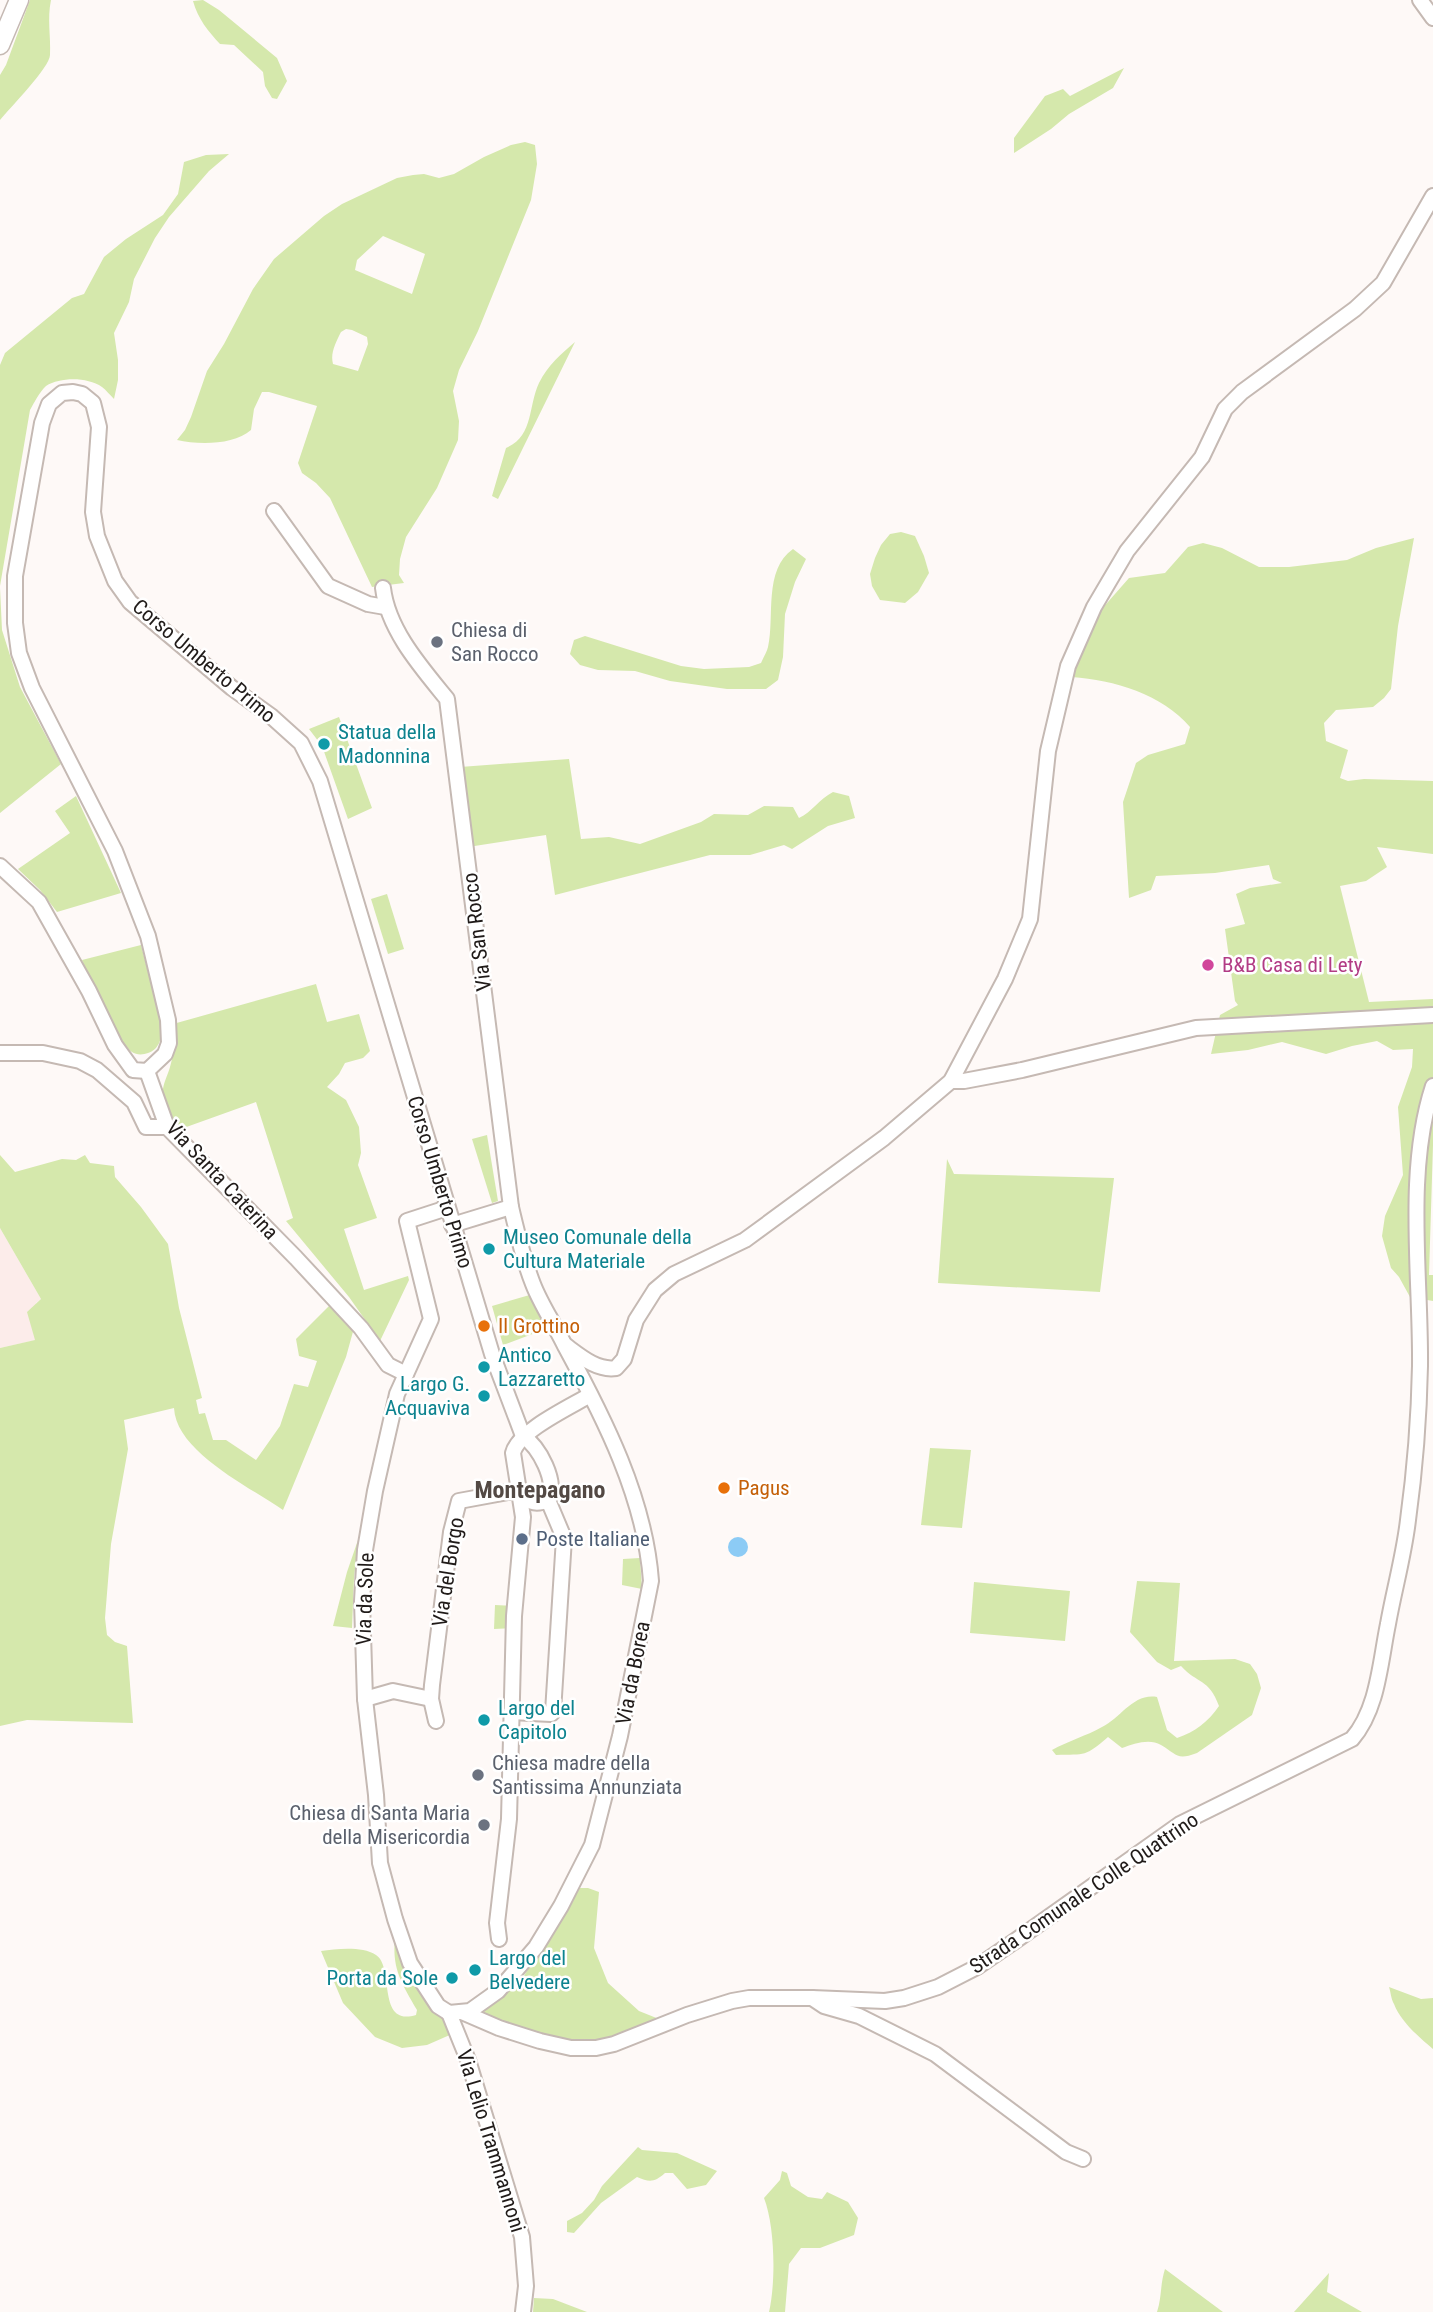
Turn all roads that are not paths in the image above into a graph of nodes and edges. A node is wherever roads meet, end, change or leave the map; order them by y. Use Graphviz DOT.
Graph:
graph roads {
  1 [pos="19,0"];
  2 [pos="1420,0"];
  3 [pos="1433,18"];
  4 [pos="0,45"];
  5 [pos="1433,196"];
  6 [pos="274,511"];
  7 [pos="383,588"];
  8 [pos="386,607"];
  9 [pos="0,866"];
  10 [pos="1433,1015"];
  11 [pos="0,1053"];
  12 [pos="147,1071"];
  13 [pos="951,1081"];
  14 [pos="1433,1086"];
  15 [pos="167,1127"];
  16 [pos="510,1207"];
  17 [pos="447,1208"];
  18 [pos="452,1225"];
  19 [pos="536,1291"];
  20 [pos="565,1345"];
  21 [pos="406,1374"];
  22 [pos="590,1395"];
  23 [pos="523,1436"];
  24 [pos="517,1491"];
  25 [pos="548,1500"];
  26 [pos="365,1699"];
  27 [pos="431,1699"];
  28 [pos="511,1712"];
  29 [pos="436,1721"];
  30 [pos="499,1939"];
  31 [pos="812,1998"];
  32 [pos="456,2013"];
  33 [pos="1083,2160"];
  34 [pos="523,2312"];
  1 -- 4 [label="main road"];
  2 -- 3 [label="street"];
  5 -- 13 [label="street"];
  6 -- 8 [label="street"];
  7 -- 8 [label="street, Via San Rocco"];
  8 -- 16 [label="street, Via San Rocco"];
  9 -- 12 [label="street"];
  10 -- 13 [label="street"];
  11 -- 15 [label="street"];
  12 -- 15 [label="street, Via Santa Caterina"];
  12 -- 17 [label="street, Corso Umberto Primo"];
  13 -- 20 [label="street"];
  14 -- 31 [label="street, Strada Comunale Colle Quattrino"];
  15 -- 21 [label="street, Via Santa Caterina"];
  16 -- 18 [label="street"];
  16 -- 19 [label="street, Via San Rocco"];
  17 -- 18 [label="street, Corso Umberto Primo"];
  17 -- 21 [label="street, Via da Sole"];
  18 -- 23 [label="street, Corso Umberto Primo"];
  19 -- 20 [label="street, Via da Borea"];
  20 -- 22 [label="street, Via da Borea"];
  21 -- 26 [label="street, Via da Sole"];
  22 -- 23 [label="street"];
  22 -- 32 [label="street, Via da Borea"];
  23 -- 24 [label="street"];
  23 -- 25 [label="street, Corso Umberto Primo"];
  24 -- 25 [label="street"];
  24 -- 27 [label="street, Via del Borgo"];
  24 -- 28 [label="street"];
  25 -- 28 [label="street, Corso Umberto Primo"];
  26 -- 27 [label="street"];
  26 -- 32 [label="street, Via da Sole"];
  27 -- 29 [label="street"];
  28 -- 30 [label="street"];
  31 -- 32 [label="street, Strada Comunale Colle Quattrino"];
  31 -- 33 [label="street"];
  32 -- 34 [label="street, Via Lelio Trammannoni"];
}
